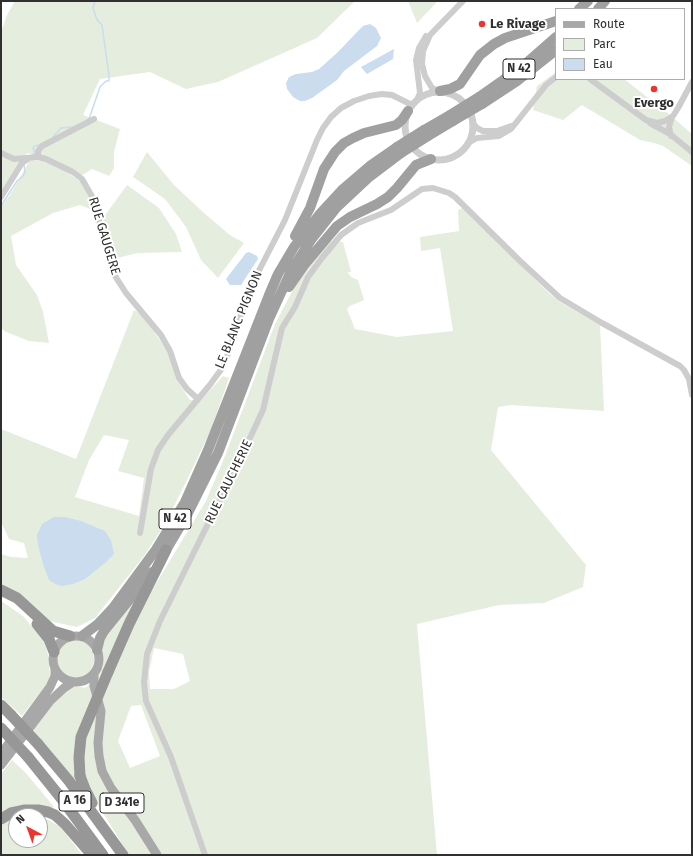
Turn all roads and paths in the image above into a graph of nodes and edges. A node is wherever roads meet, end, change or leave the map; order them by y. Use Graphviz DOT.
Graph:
graph roads {
  1 [pos="463,1"];
  2 [pos="590,1"];
  3 [pos="580,8"];
  4 [pos="555,21"];
  5 [pos="436,28"];
  6 [pos="555,38"];
  7 [pos="555,51"];
  8 [pos="555,78"];
  9 [pos="591,80"];
  10 [pos="692,82"];
  11 [pos="440,91"];
  12 [pos="480,100"];
  13 [pos="412,105"];
  14 [pos="673,116"];
  15 [pos="94,119"];
  16 [pos="519,120"];
  17 [pos="647,121"];
  18 [pos="473,123"];
  19 [pos="671,136"];
  20 [pos="468,143"];
  21 [pos="692,152"];
  22 [pos="1,153"];
  23 [pos="38,157"];
  24 [pos="29,158"];
  25 [pos="431,159"];
  26 [pos="1,197"];
  27 [pos="240,381"];
  28 [pos="692,394"];
  29 [pos="198,399"];
  30 [pos="140,533"];
  31 [pos="166,550"];
  32 [pos="1,590"];
  33 [pos="1,595"];
  34 [pos="70,636"];
  35 [pos="82,636"];
  36 [pos="97,650"];
  37 [pos="54,652"];
  38 [pos="55,669"];
  39 [pos="94,674"];
  40 [pos="76,682"];
  41 [pos="96,695"];
  42 [pos="1,705"];
  43 [pos="4,722"];
  44 [pos="1,739"];
  45 [pos="30,753"];
  46 [pos="1,754"];
  47 [pos="1,766"];
  48 [pos="1,819"];
  49 [pos="93,855"];
  50 [pos="103,855"];
  51 [pos="114,855"];
  52 [pos="124,855"];
  53 [pos="157,855"];
  54 [pos="205,855"];
  1 -- 5 [label="street"];
  2 -- 3 [label="highway"];
  4 -- 11 [label="highway"];
  5 -- 11 [label="street"];
  5 -- 13 [label="street"];
  6 -- 12 [label="highway, N 42"];
  7 -- 12 [label="highway, N 42"];
  8 -- 16 [label="street"];
  9 -- 17 [label="street"];
  10 -- 14 [label="street"];
  11 -- 13 [label="street"];
  11 -- 18 [label="street"];
  12 -- 27 [label="highway, N 42, bridge"];
  13 -- 25 [label="street"];
  13 -- 27 [label="highway"];
  13 -- 29 [label="street, LE BLANC PIGNON"];
  14 -- 17 [label="street"];
  14 -- 19 [label="street"];
  15 -- 23 [label="street"];
  16 -- 18 [label="street"];
  16 -- 20 [label="street"];
  17 -- 19 [label="street"];
  18 -- 20 [label="street"];
  19 -- 21 [label="street"];
  20 -- 25 [label="street"];
  22 -- 24 [label="street, RUE GAUGERE"];
  23 -- 24 [label="street, RUE GAUGERE"];
  23 -- 29 [label="street, RUE GAUGERE"];
  24 -- 26 [label="street"];
  25 -- 27 [label="highway"];
  27 -- 31 [label="highway, N 42"];
  27 -- 35 [label="highway, N 42"];
  28 -- 54 [label="street, RUE CAUCHERIE"];
  29 -- 30 [label="street, LE BLANC PIGNON"];
  31 -- 36 [label="highway, N 42"];
  31 -- 52 [label="highway, bridge"];
  32 -- 34 [label="highway"];
  33 -- 37 [label="highway"];
  34 -- 35 [label="main road"];
  34 -- 37 [label="main road"];
  35 -- 36 [label="main road"];
  36 -- 39 [label="main road"];
  37 -- 38 [label="main road"];
  38 -- 40 [label="main road"];
  38 -- 46 [label="main road"];
  39 -- 40 [label="main road"];
  39 -- 41 [label="main road, D 341e"];
  40 -- 41 [label="main road"];
  40 -- 47 [label="main road"];
  41 -- 53 [label="main road, D 341e"];
  42 -- 43 [label="highway"];
  43 -- 45 [label="highway, A 16"];
  44 -- 45 [label="highway"];
  45 -- 49 [label="highway"];
  45 -- 50 [label="highway, A 16"];
  45 -- 51 [label="highway, A 16"];
  45 -- 52 [label="highway"];
  48 -- 49 [label="highway"];
}
